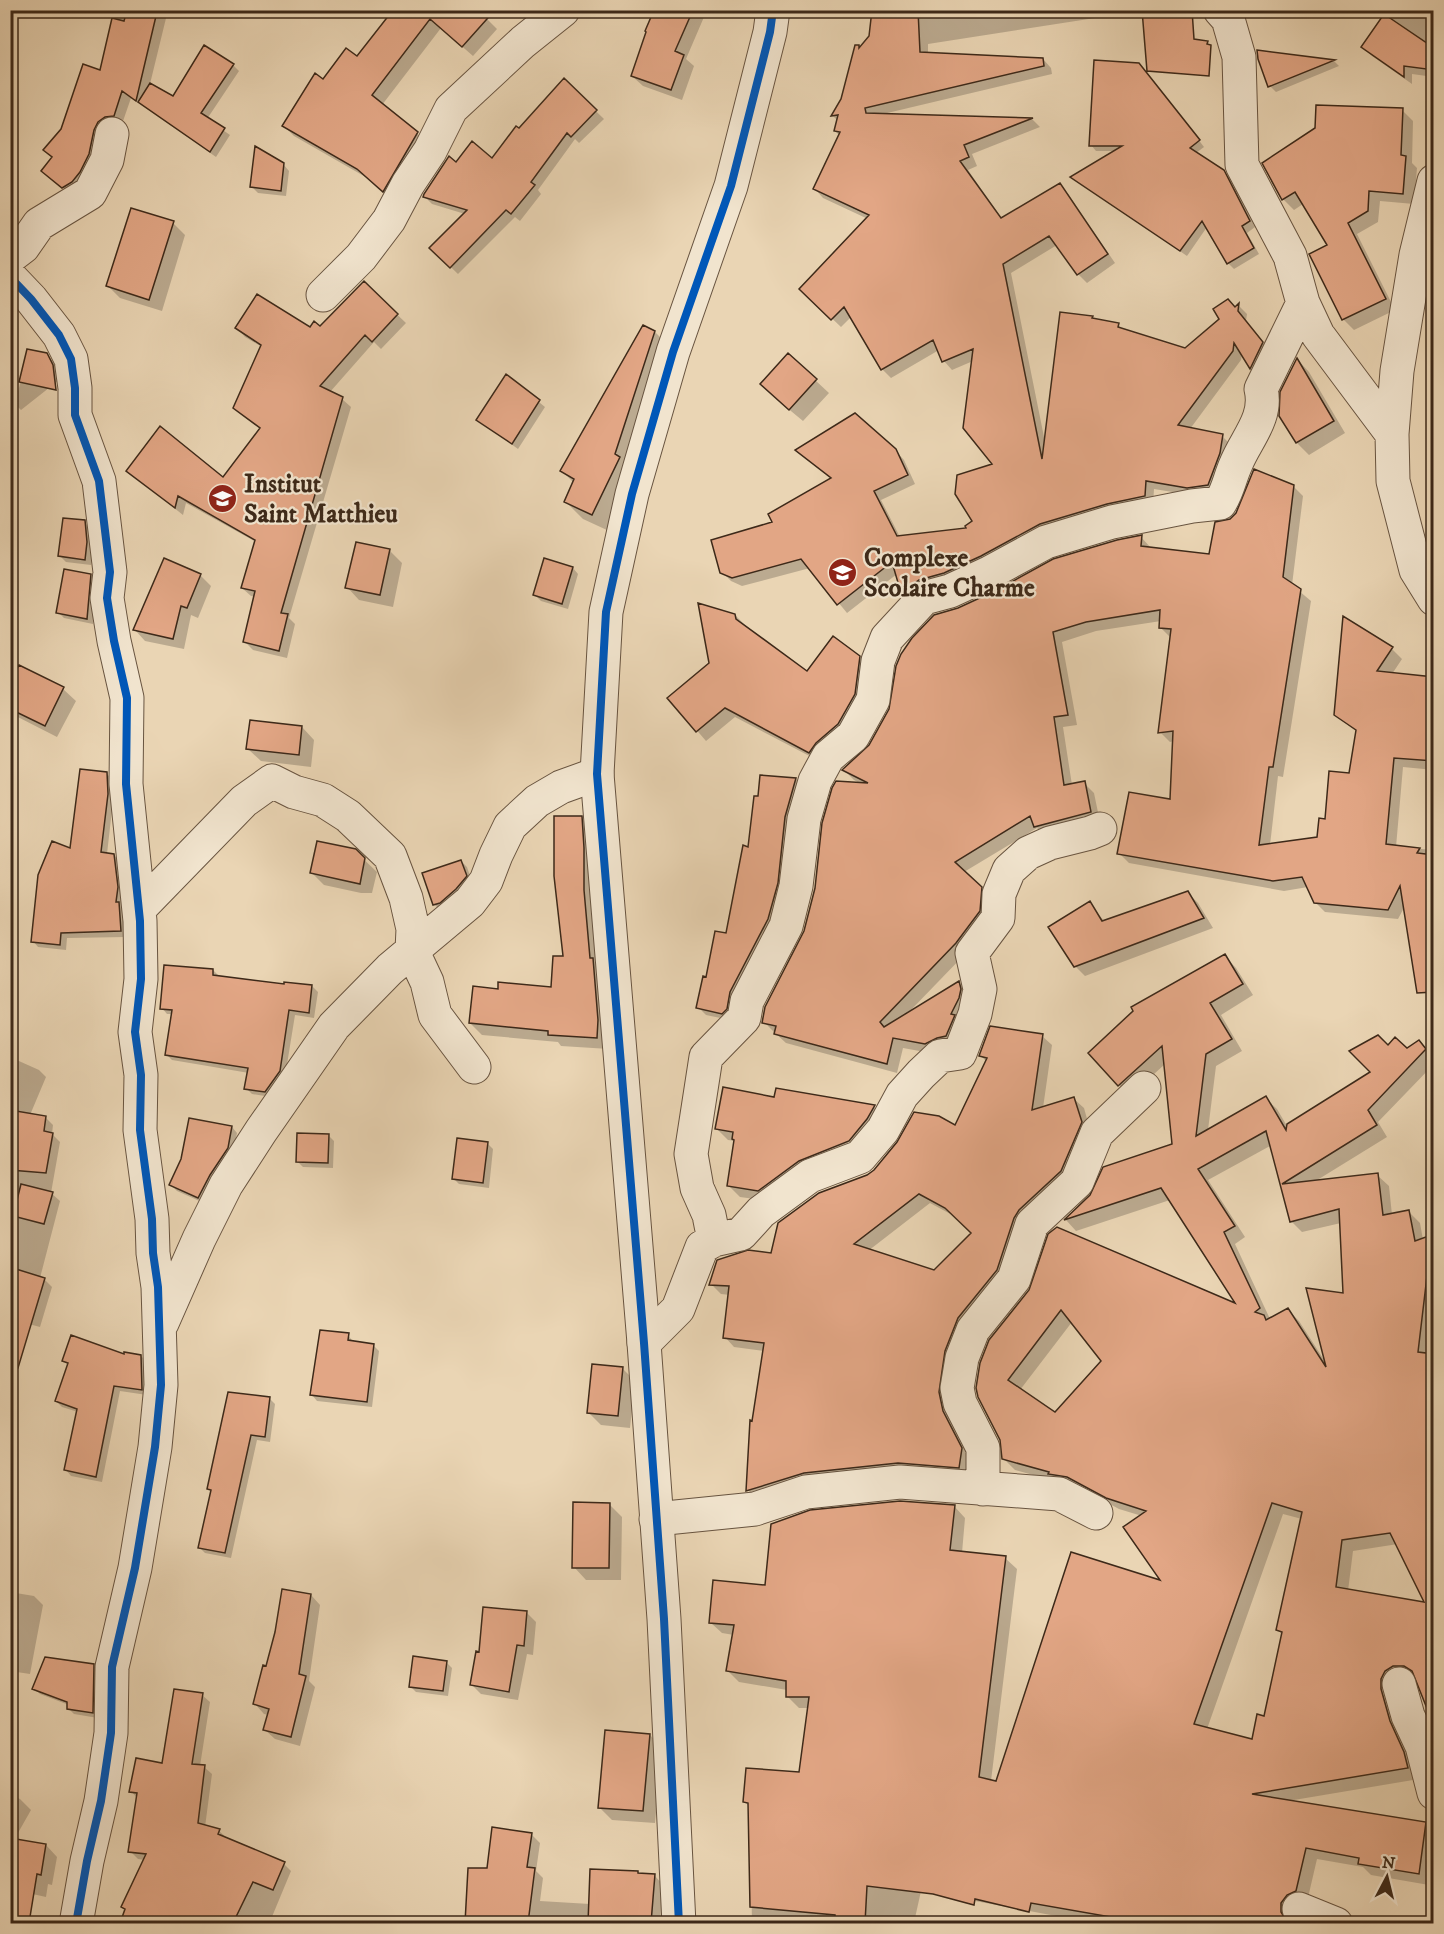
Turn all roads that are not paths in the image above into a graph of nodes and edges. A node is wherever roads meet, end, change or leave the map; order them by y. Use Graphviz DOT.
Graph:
graph roads {
  1 [pos="563,10"];
  2 [pos="773,10"];
  3 [pos="1220,10"];
  4 [pos="112,134"];
  5 [pos="1434,181"];
  6 [pos="10,258"];
  7 [pos="10,277"];
  8 [pos="323,295"];
  9 [pos="1303,303"];
  10 [pos="1392,434"];
  11 [pos="1434,599"];
  12 [pos="597,774"];
  13 [pos="1100,829"];
  14 [pos="139,909"];
  15 [pos="412,950"];
  16 [pos="474,1067"];
  17 [pos="1144,1088"];
  18 [pos="714,1240"];
  19 [pos="159,1330"];
  20 [pos="644,1343"];
  21 [pos="983,1489"];
  22 [pos="1096,1513"];
  23 [pos="656,1519"];
  24 [pos="1399,1684"];
  25 [pos="1434,1793"];
  26 [pos="1299,1909"];
  27 [pos="76,1923"];
  28 [pos="679,1923"];
  29 [pos="1335,1923"];
  1 -- 8 [label="street"];
  2 -- 12 [label="street"];
  3 -- 9 [label="street"];
  4 -- 6 [label="street"];
  5 -- 10 [label="street"];
  7 -- 14 [label="street"];
  9 -- 10 [label="street"];
  9 -- 18 [label="street"];
  10 -- 11 [label="street"];
  12 -- 15 [label="street"];
  12 -- 20 [label="street"];
  13 -- 18 [label="street"];
  14 -- 15 [label="street"];
  14 -- 19 [label="street"];
  15 -- 16 [label="street"];
  15 -- 19 [label="street"];
  17 -- 21 [label="street"];
  18 -- 20 [label="street"];
  19 -- 27 [label="street"];
  20 -- 23 [label="street"];
  21 -- 22 [label="street"];
  21 -- 23 [label="street"];
  23 -- 28 [label="street"];
  24 -- 25 [label="street"];
  26 -- 29 [label="street"];
}
